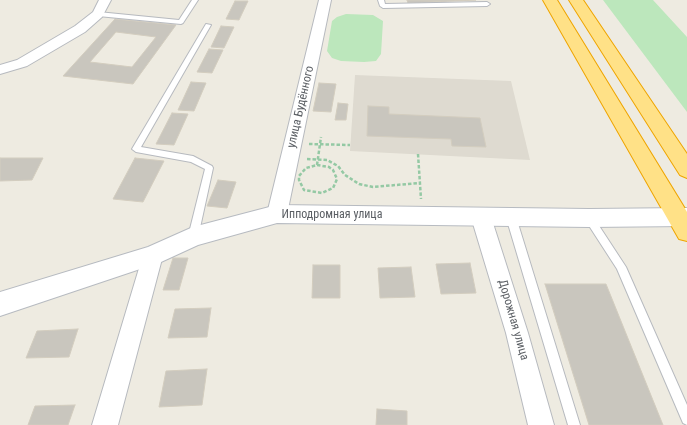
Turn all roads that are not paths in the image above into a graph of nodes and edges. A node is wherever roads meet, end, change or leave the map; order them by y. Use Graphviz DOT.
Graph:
graph roads {
  1 [pos="104,0"];
  2 [pos="195,0"];
  3 [pos="325,0"];
  4 [pos="381,0"];
  5 [pos="550,0"];
  6 [pos="576,0"];
  7 [pos="487,4"];
  8 [pos="98,14"];
  9 [pos="208,25"];
  10 [pos="0,70"];
  11 [pos="687,170"];
  12 [pos="277,214"];
  13 [pos="481,217"];
  14 [pos="511,217"];
  15 [pos="589,218"];
  16 [pos="684,222"];
  17 [pos="193,237"];
  18 [pos="153,255"];
  19 [pos="0,304"];
  20 [pos="687,419"];
  21 [pos="105,425"];
  22 [pos="541,425"];
  23 [pos="574,425"];
  1 -- 8 [label="street"];
  2 -- 8 [label="lane"];
  3 -- 12 [label="street, улица Будённого"];
  4 -- 7 [label="lane"];
  5 -- 16 [label="highway"];
  6 -- 11 [label="highway"];
  8 -- 10 [label="street"];
  9 -- 17 [label="lane"];
  12 -- 13 [label="street, Ипподромная улица"];
  12 -- 17 [label="street, Ипподромная улица"];
  13 -- 14 [label="street, Ипподромная улица"];
  13 -- 22 [label="street, Дорожная улица"];
  14 -- 15 [label="street, Ипподромная улица"];
  14 -- 23 [label="lane"];
  15 -- 16 [label="street, Ипподромная улица"];
  15 -- 20 [label="lane"];
  17 -- 18 [label="street, Ипподромная улица"];
  18 -- 19 [label="street, Ипподромная улица"];
  18 -- 21 [label="street"];
}
